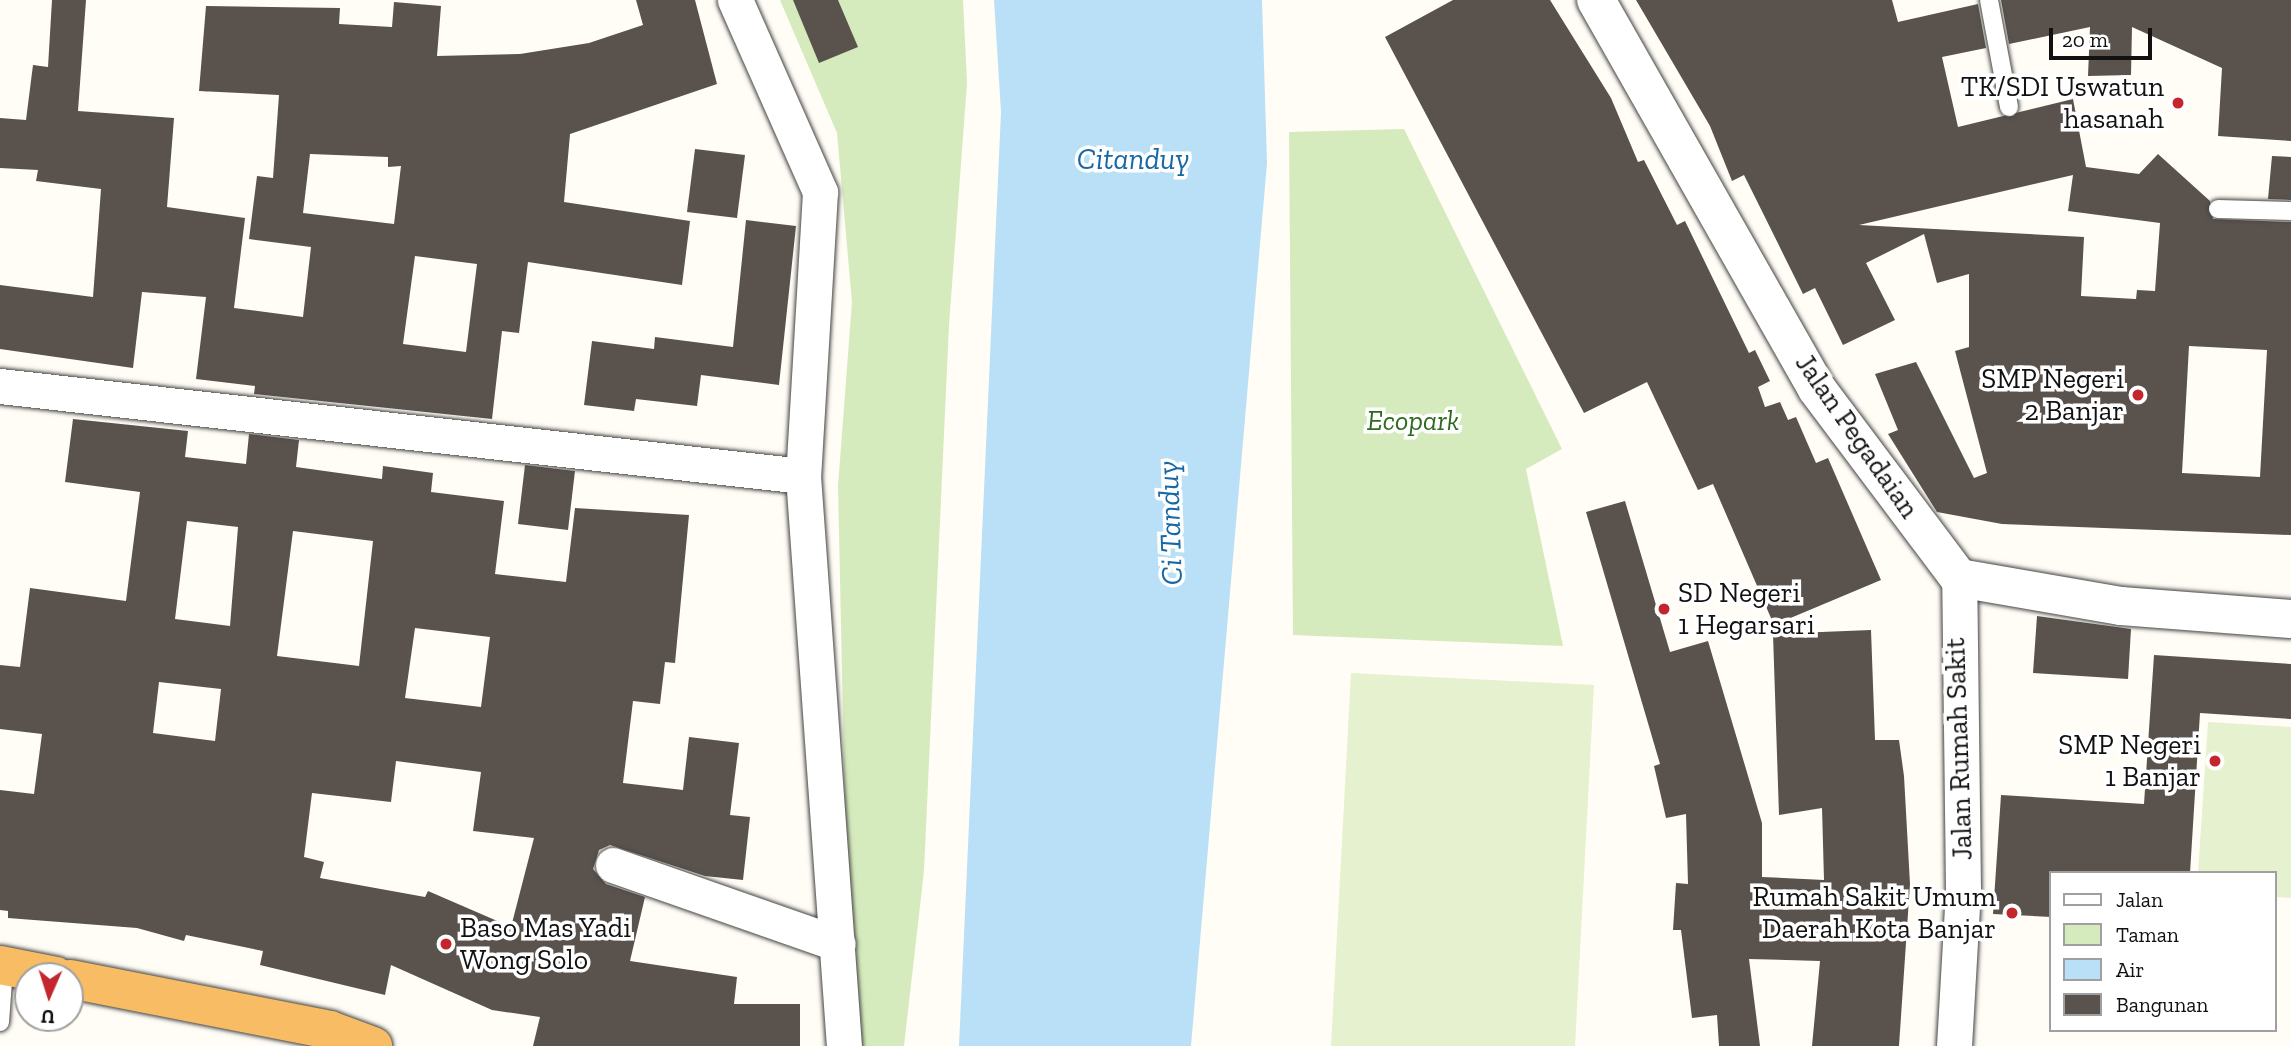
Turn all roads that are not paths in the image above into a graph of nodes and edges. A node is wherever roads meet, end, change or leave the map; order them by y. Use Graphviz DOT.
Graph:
graph roads {
  1 [pos="735,0"];
  2 [pos="1596,0"];
  3 [pos="1989,0"];
  4 [pos="2009,107"];
  5 [pos="2218,209"];
  6 [pos="2291,211"];
  7 [pos="0,386"];
  8 [pos="803,476"];
  9 [pos="1959,578"];
  10 [pos="2291,619"];
  11 [pos="612,865"];
  12 [pos="838,944"];
  13 [pos="2,966"];
  14 [pos="84,982"];
  15 [pos="0,1022"];
  16 [pos="373,1046"];
  17 [pos="844,1046"];
  18 [pos="1954,1046"];
  1 -- 8 [label="street"];
  2 -- 9 [label="street, Jalan Pegadaian"];
  3 -- 4 [label="lane"];
  5 -- 6 [label="lane"];
  7 -- 8 [label="street"];
  8 -- 12 [label="street"];
  9 -- 10 [label="street"];
  9 -- 18 [label="street, Jalan Rumah Sakit"];
  11 -- 12 [label="street"];
  12 -- 17 [label="street"];
  13 -- 15 [label="lane"];
  14 -- 16 [label="highway"];
}
